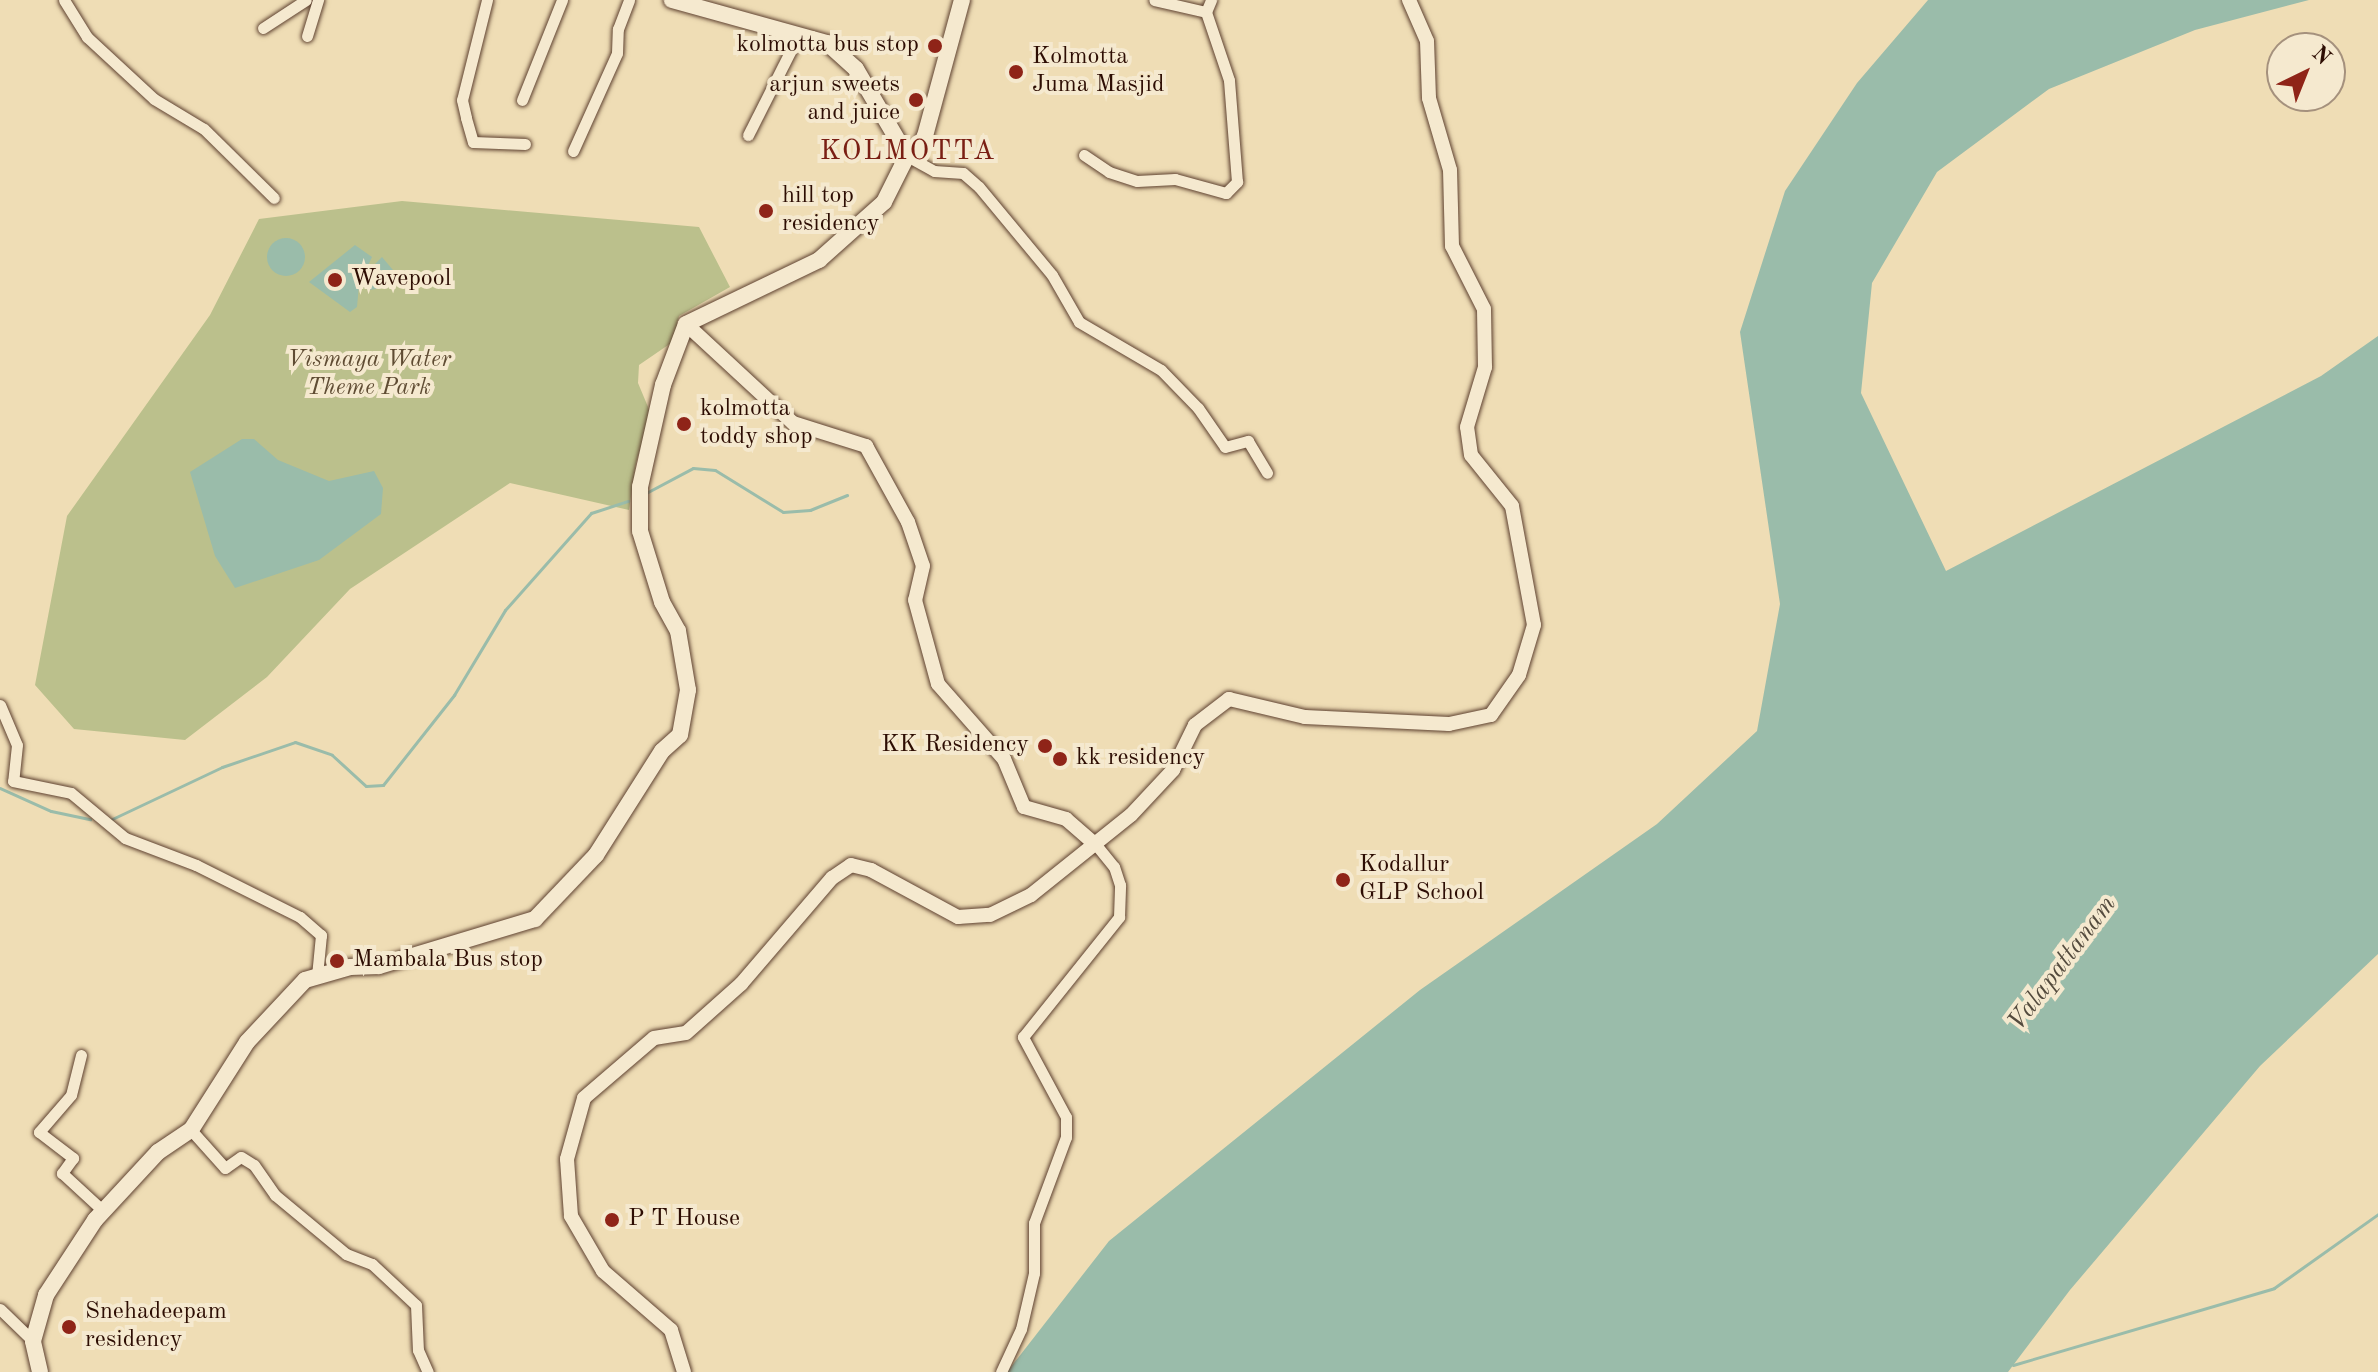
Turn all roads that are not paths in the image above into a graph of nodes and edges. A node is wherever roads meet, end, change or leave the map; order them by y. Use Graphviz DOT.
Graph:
graph roads {
  1 [pos="64,0"];
  2 [pos="306,0"];
  3 [pos="318,0"];
  4 [pos="487,0"];
  5 [pos="562,0"];
  6 [pos="629,0"];
  7 [pos="672,0"];
  8 [pos="962,0"];
  9 [pos="1154,0"];
  10 [pos="1409,0"];
  11 [pos="1209,6"];
  12 [pos="263,28"];
  13 [pos="799,34"];
  14 [pos="307,36"];
  15 [pos="522,100"];
  16 [pos="748,135"];
  17 [pos="525,144"];
  18 [pos="573,151"];
  19 [pos="1084,155"];
  20 [pos="907,156"];
  21 [pos="274,198"];
  22 [pos="686,324"];
  23 [pos="1267,473"];
  24 [pos="0,705"];
  25 [pos="1096,845"];
  26 [pos="317,976"];
  27 [pos="81,1055"];
  28 [pos="191,1130"];
  29 [pos="95,1220"];
  30 [pos="0,1309"];
  31 [pos="33,1341"];
  32 [pos="40,1372"];
  33 [pos="428,1372"];
  34 [pos="684,1372"];
  35 [pos="1001,1372"];
  1 -- 21 [label="street"];
  2 -- 12 [label="street"];
  3 -- 14 [label="street"];
  4 -- 17 [label="street"];
  5 -- 15 [label="street"];
  6 -- 18 [label="street"];
  7 -- 13 [label="main road"];
  8 -- 20 [label="main road"];
  9 -- 11 [label="street"];
  10 -- 25 [label="street"];
  11 -- 19 [label="street"];
  13 -- 16 [label="street"];
  13 -- 20 [label="main road"];
  20 -- 22 [label="main road"];
  20 -- 23 [label="street"];
  22 -- 25 [label="street"];
  22 -- 26 [label="main road"];
  24 -- 26 [label="street"];
  25 -- 34 [label="street"];
  25 -- 35 [label="street"];
  26 -- 28 [label="main road"];
  27 -- 29 [label="street"];
  28 -- 29 [label="main road"];
  28 -- 33 [label="street"];
  29 -- 31 [label="main road"];
  30 -- 31 [label="street"];
  31 -- 32 [label="main road"];
}
